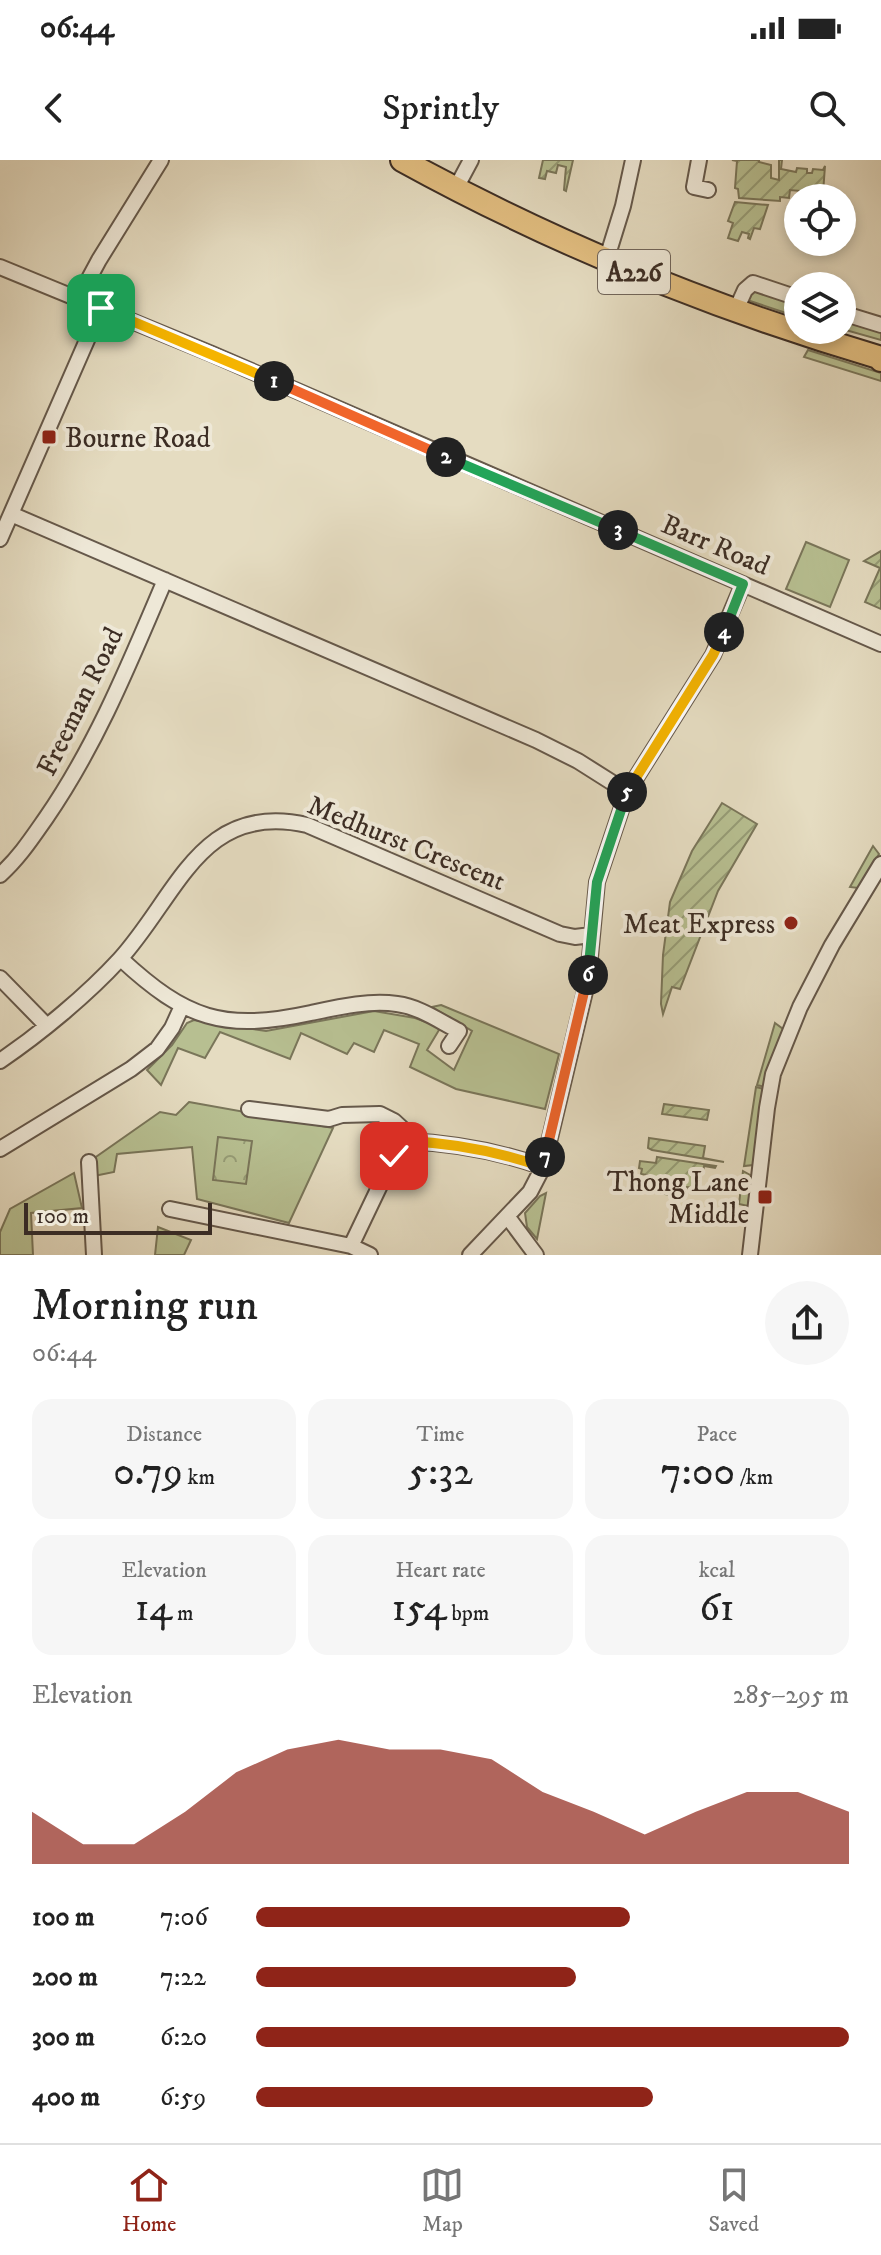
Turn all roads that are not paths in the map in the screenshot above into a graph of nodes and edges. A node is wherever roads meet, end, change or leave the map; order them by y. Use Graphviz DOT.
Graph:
graph roads {
  1 [pos="161,160"];
  2 [pos="402,160"];
  3 [pos="471,160"];
  4 [pos="633,160"];
  5 [pos="699,160"];
  6 [pos="455,190"];
  7 [pos="708,190"];
  8 [pos="606,261"];
  9 [pos="0,267"];
  10 [pos="784,293"];
  11 [pos="78,299"];
  12 [pos="101,308"];
  13 [pos="735,312"];
  14 [pos="856,317"];
  15 [pos="881,325"];
  16 [pos="880,357"];
  17 [pos="11,514"];
  18 [pos="0,539"];
  19 [pos="165,580"];
  20 [pos="743,584"];
  21 [pos="881,644"];
  22 [pos="627,792"];
  23 [pos="881,864"];
  24 [pos="0,875"];
  25 [pos="591,935"];
  26 [pos="121,959"];
  27 [pos="0,978"];
  28 [pos="182,1006"];
  29 [pos="46,1025"];
  30 [pos="449,1046"];
  31 [pos="0,1061"];
  32 [pos="249,1109"];
  33 [pos="406,1141"];
  34 [pos="0,1149"];
  35 [pos="89,1162"];
  36 [pos="543,1167"];
  37 [pos="170,1209"];
  38 [pos="507,1216"];
  39 [pos="351,1246"];
  40 [pos="94,1255"];
  41 [pos="370,1255"];
  42 [pos="470,1255"];
  43 [pos="536,1255"];
  44 [pos="750,1255"];
  1 -- 11 [label="street"];
  2 -- 6 [label="main road, A226"];
  3 -- 6 [label="street"];
  4 -- 8 [label="street"];
  5 -- 7 [label="street"];
  6 -- 8 [label="main road, A226"];
  8 -- 13 [label="main road, A226"];
  9 -- 11 [label="street, Barr Road"];
  10 -- 13 [label="street"];
  11 -- 12 [label="street, Barr Road"];
  12 -- 17 [label="street"];
  12 -- 20 [label="street, Barr Road"];
  13 -- 16 [label="main road, A226"];
  14 -- 15 [label="street"];
  17 -- 18 [label="street"];
  17 -- 19 [label="street"];
  19 -- 22 [label="street"];
  19 -- 24 [label="street, Freeman Road"];
  20 -- 21 [label="street, Barr Road"];
  20 -- 22 [label="street"];
  22 -- 25 [label="street"];
  23 -- 44 [label="street"];
  25 -- 26 [label="street, Medhurst Crescent"];
  25 -- 36 [label="street"];
  26 -- 28 [label="street"];
  26 -- 29 [label="street, Medhurst Crescent"];
  27 -- 29 [label="street"];
  28 -- 30 [label="street"];
  28 -- 34 [label="street"];
  29 -- 31 [label="street, Medhurst Crescent"];
  32 -- 33 [label="street"];
  33 -- 36 [label="street"];
  33 -- 39 [label="street"];
  35 -- 40 [label="street"];
  36 -- 38 [label="street"];
  37 -- 39 [label="street"];
  38 -- 42 [label="street"];
  38 -- 43 [label="street"];
  39 -- 41 [label="street"];
}
